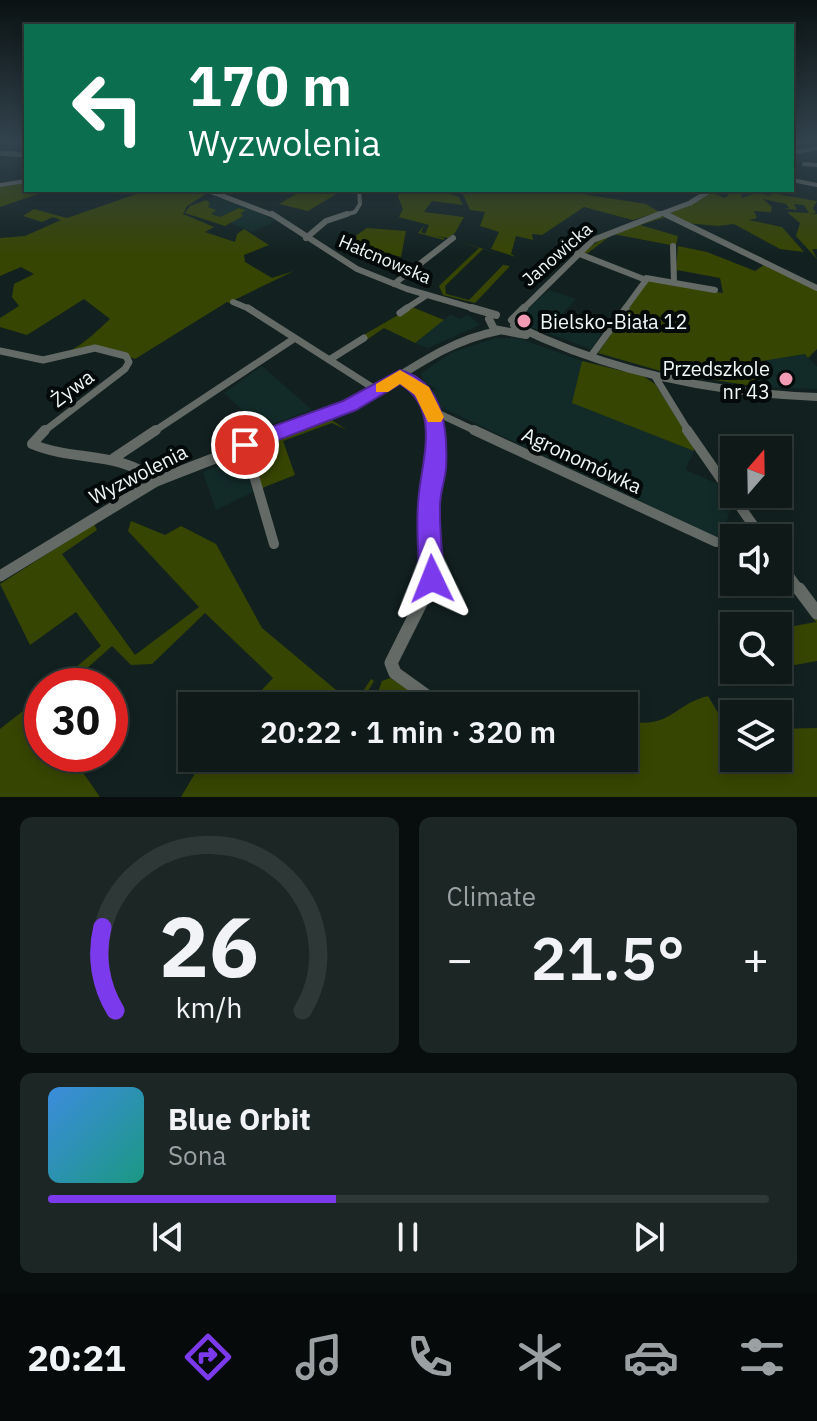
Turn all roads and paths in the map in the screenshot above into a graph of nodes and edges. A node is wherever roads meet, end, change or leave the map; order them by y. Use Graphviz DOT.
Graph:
graph roads {
  1 [pos="794,180"];
  2 [pos="24,181"];
  3 [pos="0,185"];
  4 [pos="817,185"];
  5 [pos="213,192"];
  6 [pos="359,192"];
  7 [pos="708,192"];
  8 [pos="662,213"];
  9 [pos="306,238"];
  10 [pos="453,238"];
  11 [pos="673,246"];
  12 [pos="577,253"];
  13 [pos="646,278"];
  14 [pos="674,282"];
  15 [pos="394,284"];
  16 [pos="817,288"];
  17 [pos="715,290"];
  18 [pos="427,295"];
  19 [pos="233,302"];
  20 [pos="400,313"];
  21 [pos="494,319"];
  22 [pos="510,324"];
  23 [pos="471,336"];
  24 [pos="295,338"];
  25 [pos="364,338"];
  26 [pos="0,351"];
  27 [pos="591,356"];
  28 [pos="329,360"];
  29 [pos="654,375"];
  30 [pos="400,376"];
  31 [pos="667,378"];
  32 [pos="378,391"];
  33 [pos="817,397"];
  34 [pos="666,399"];
  35 [pos="433,411"];
  36 [pos="245,445"];
  37 [pos="114,458"];
  38 [pos="156,481"];
  39 [pos="752,524"];
  40 [pos="716,542"];
  41 [pos="274,544"];
  42 [pos="0,576"];
  43 [pos="792,580"];
  44 [pos="817,613"];
  45 [pos="421,692"];
  1 -- 4 [label="street"];
  2 -- 3 [label="street"];
  5 -- 9 [label="street, Hałcnowska"];
  6 -- 9 [label="street"];
  7 -- 8 [label="street, Janowicka"];
  8 -- 12 [label="street, Janowicka"];
  8 -- 16 [label="street"];
  9 -- 15 [label="street, Hałcnowska"];
  10 -- 15 [label="street"];
  11 -- 14 [label="street"];
  12 -- 13 [label="street"];
  12 -- 22 [label="street, Janowicka"];
  13 -- 14 [label="street"];
  13 -- 27 [label="street"];
  14 -- 17 [label="street"];
  15 -- 18 [label="street, Hałcnowska"];
  18 -- 20 [label="street"];
  18 -- 21 [label="street, Hałcnowska"];
  19 -- 24 [label="street"];
  21 -- 22 [label="street"];
  21 -- 22 [label="street"];
  21 -- 23 [label="street, Wyzwolenia"];
  22 -- 23 [label="street, Wyzwolenia"];
  22 -- 27 [label="street, Wyzwolenia"];
  23 -- 30 [label="street, Wyzwolenia"];
  24 -- 28 [label="street"];
  24 -- 37 [label="street"];
  25 -- 28 [label="street"];
  26 -- 37 [label="street, Żywa"];
  27 -- 29 [label="street, Wyzwolenia"];
  28 -- 32 [label="street"];
  29 -- 31 [label="street, Wyzwolenia"];
  29 -- 34 [label="street"];
  30 -- 32 [label="street, Wyzwolenia"];
  30 -- 35 [label="street"];
  31 -- 33 [label="street, Wyzwolenia"];
  31 -- 34 [label="street"];
  32 -- 36 [label="street, Wyzwolenia"];
  34 -- 39 [label="street"];
  35 -- 40 [label="street, Agronomówka"];
  35 -- 45 [label="street"];
  36 -- 38 [label="street, Wyzwolenia"];
  36 -- 41 [label="street"];
  37 -- 38 [label="street, Żywa"];
  38 -- 42 [label="street, Wyzwolenia"];
  43 -- 44 [label="street"];
}
